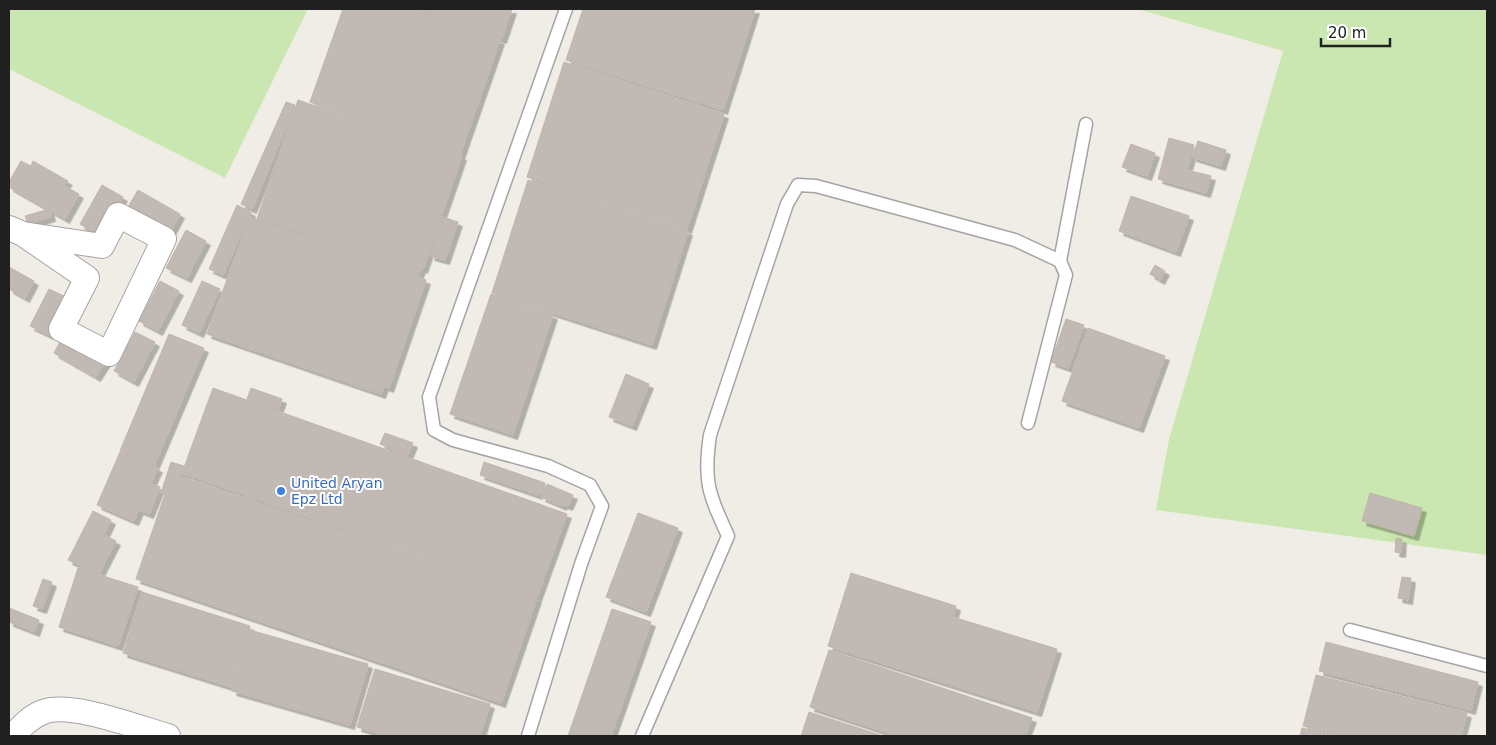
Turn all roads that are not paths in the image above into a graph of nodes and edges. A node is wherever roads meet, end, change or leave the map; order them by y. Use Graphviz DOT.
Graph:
graph roads {
  1 [pos="566,9"];
  2 [pos="1086,124"];
  3 [pos="16,231"];
  4 [pos="102,246"];
  5 [pos="1060,261"];
  6 [pos="88,278"];
  7 [pos="1028,423"];
  8 [pos="1350,630"];
  9 [pos="1487,666"];
  10 [pos="13,736"];
  11 [pos="168,736"];
  12 [pos="528,736"];
  13 [pos="642,736"];
  1 -- 12 [label="lane"];
  2 -- 5 [label="lane"];
  3 -- 4 [label="street"];
  3 -- 6 [label="street"];
  4 -- 6 [label="street"];
  4 -- 6 [label="street"];
  5 -- 7 [label="lane"];
  5 -- 13 [label="lane"];
  8 -- 9 [label="lane"];
  10 -- 11 [label="street"];
}
